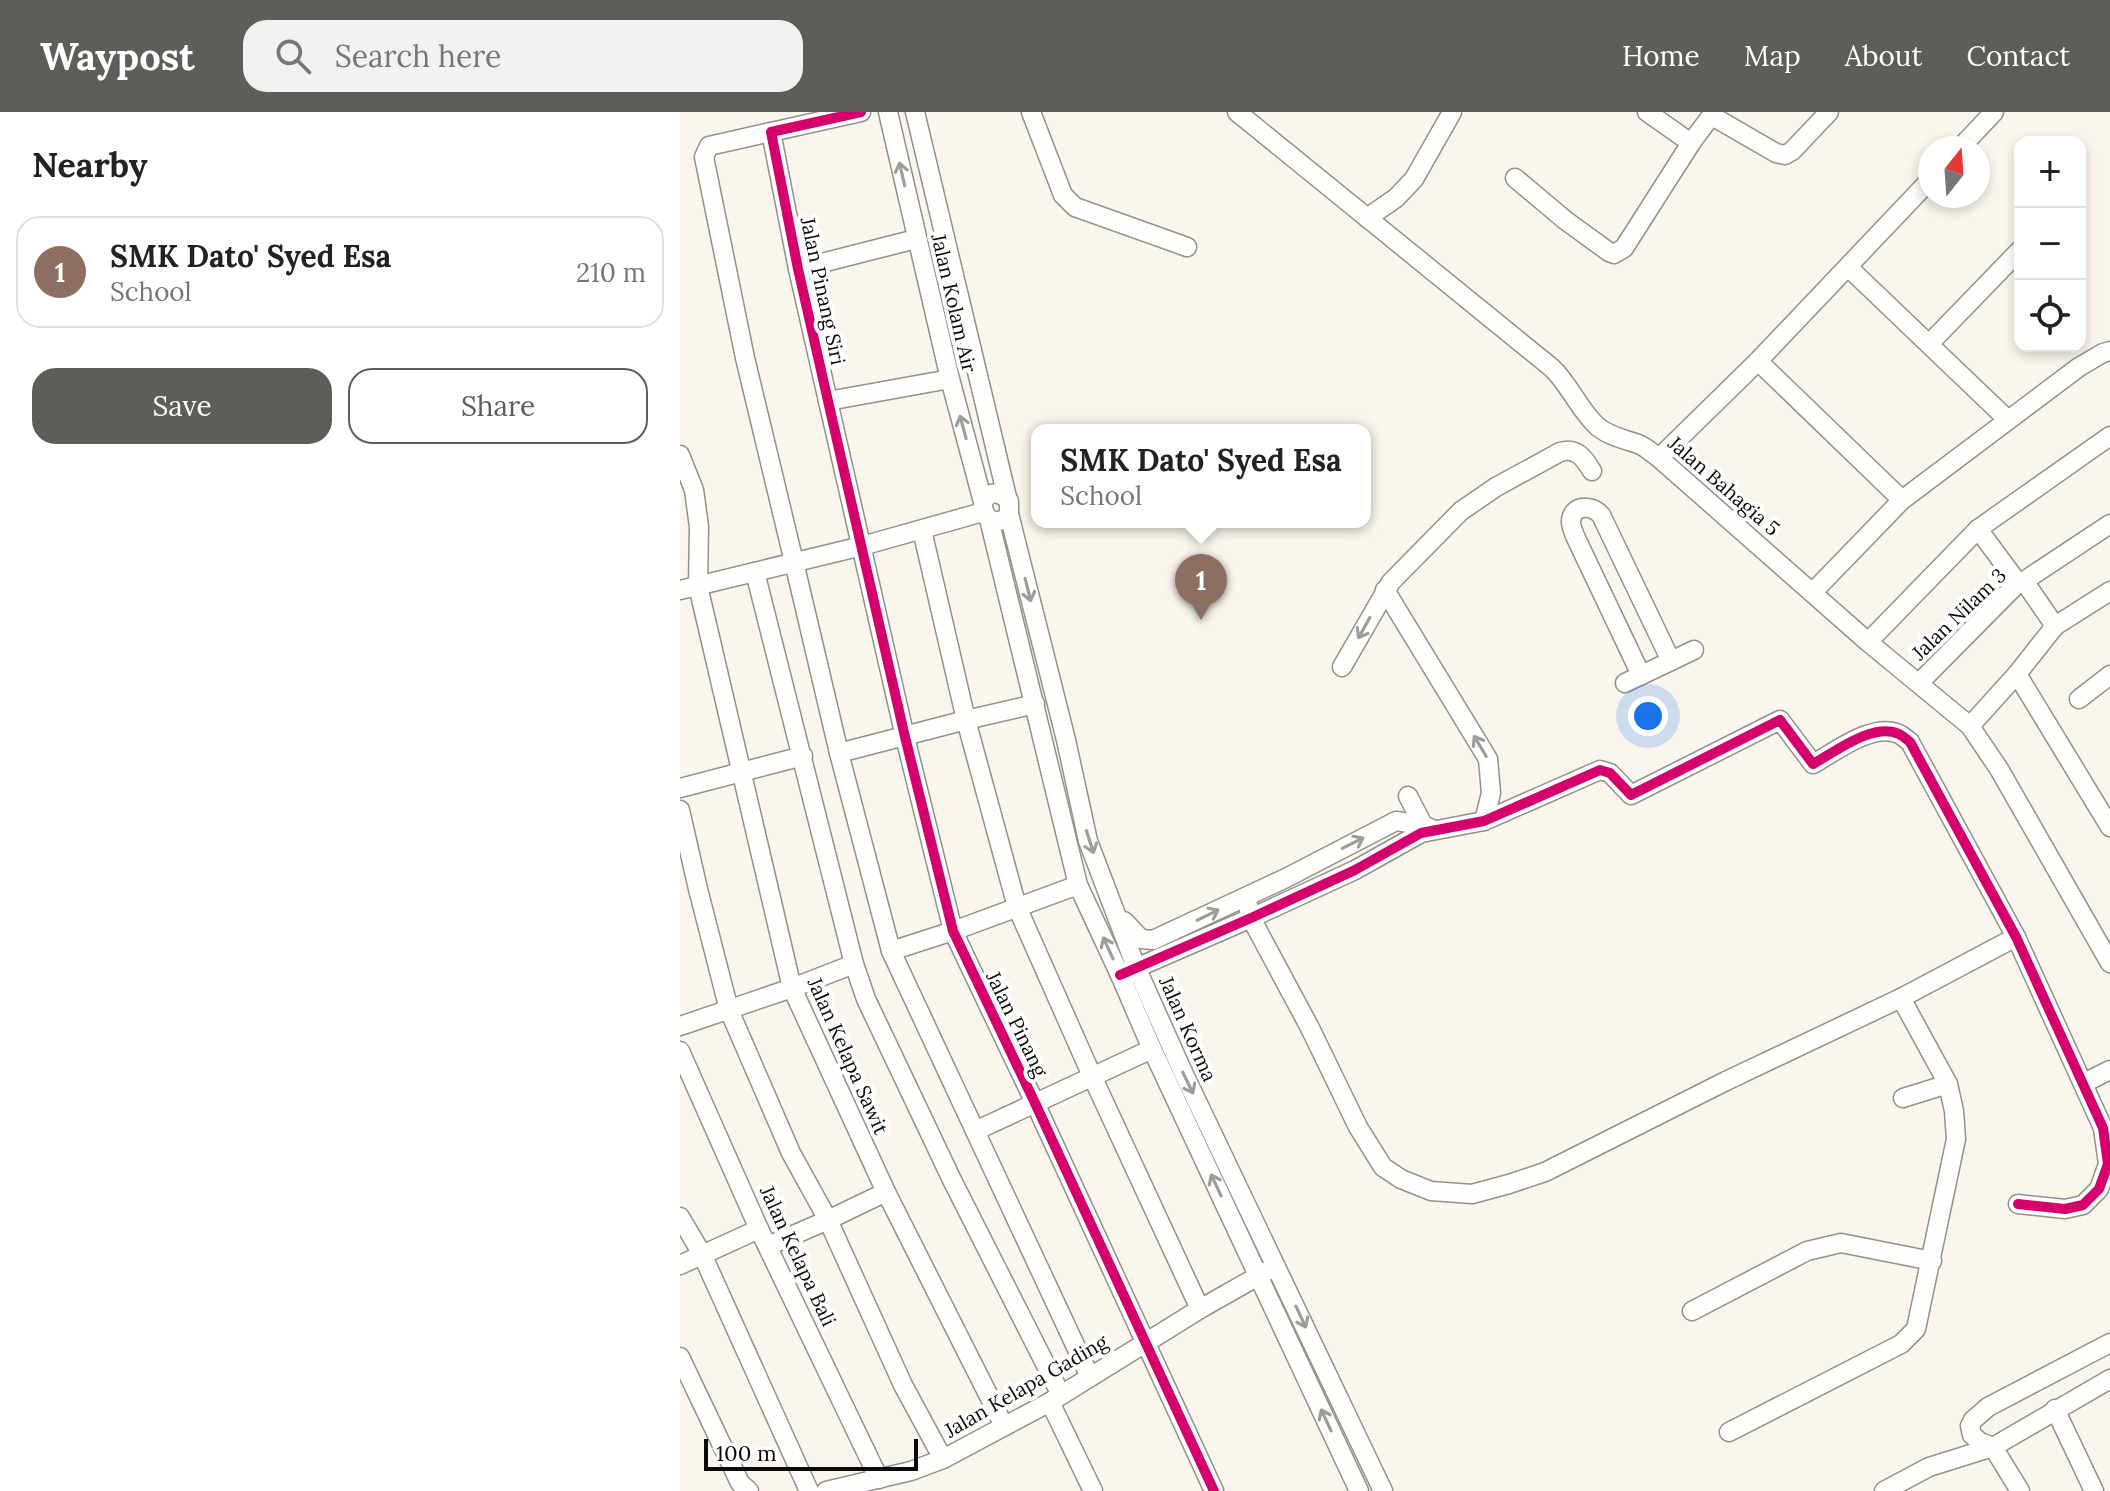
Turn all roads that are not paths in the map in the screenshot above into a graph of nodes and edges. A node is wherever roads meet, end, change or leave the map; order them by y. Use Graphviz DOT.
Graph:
graph roads {
  1 [pos="861,112"];
  2 [pos="888,112"];
  3 [pos="915,112"];
  4 [pos="1031,112"];
  5 [pos="1237,112"];
  6 [pos="1452,112"];
  7 [pos="1647,112"];
  8 [pos="1829,112"];
  9 [pos="1994,112"];
  10 [pos="1713,114"];
  11 [pos="771,132"];
  12 [pos="1971,136"];
  13 [pos="1691,143"];
  14 [pos="1515,178"];
  15 [pos="1918,193"];
  16 [pos="1367,218"];
  17 [pos="916,239"];
  18 [pos="1187,247"];
  19 [pos="2014,256"];
  20 [pos="1848,267"];
  21 [pos="798,269"];
  22 [pos="1929,344"];
  23 [pos="2110,351"];
  24 [pos="1758,361"];
  25 [pos="950,379"];
  26 [pos="828,401"];
  27 [pos="2008,420"];
  28 [pos="2110,436"];
  29 [pos="680,455"];
  30 [pos="1659,458"];
  31 [pos="1592,471"];
  32 [pos="1902,500"];
  33 [pos="1008,506"];
  34 [pos="985,511"];
  35 [pos="2110,524"];
  36 [pos="1978,529"];
  37 [pos="922,530"];
  38 [pos="862,546"];
  39 [pos="689,558"];
  40 [pos="794,562"];
  41 [pos="755,572"];
  42 [pos="2021,582"];
  43 [pos="689,588"];
  44 [pos="1385,590"];
  45 [pos="2110,591"];
  46 [pos="1813,592"];
  47 [pos="2055,626"];
  48 [pos="1868,642"];
  49 [pos="1694,650"];
  50 [pos="1671,661"];
  51 [pos="1342,667"];
  52 [pos="2017,674"];
  53 [pos="2110,675"];
  54 [pos="1919,683"];
  55 [pos="2079,699"];
  56 [pos="1035,704"];
  57 [pos="966,720"];
  58 [pos="1970,726"];
  59 [pos="905,737"];
  60 [pos="839,753"];
  61 [pos="803,756"];
  62 [pos="742,773"];
  63 [pos="680,788"];
  64 [pos="1408,796"];
  65 [pos="680,810"];
  66 [pos="1484,821"];
  67 [pos="2110,827"];
  68 [pos="1427,830"];
  69 [pos="1277,882"];
  70 [pos="1078,885"];
  71 [pos="1246,897"];
  72 [pos="1285,902"];
  73 [pos="1017,907"];
  74 [pos="1118,915"];
  75 [pos="1251,918"];
  76 [pos="953,931"];
  77 [pos="2016,937"];
  78 [pos="891,951"];
  79 [pos="2110,963"];
  80 [pos="854,964"];
  81 [pos="1128,971"];
  82 [pos="792,988"];
  83 [pos="1901,998"];
  84 [pos="729,1010"];
  85 [pos="680,1026"];
  86 [pos="1152,1049"];
  87 [pos="680,1051"];
  88 [pos="2110,1070"];
  89 [pos="1092,1076"];
  90 [pos="2084,1083"];
  91 [pos="1948,1084"];
  92 [pos="1903,1098"];
  93 [pos="1035,1103"];
  94 [pos="975,1131"];
  95 [pos="886,1192"];
  96 [pos="2018,1204"];
  97 [pos="680,1217"];
  98 [pos="828,1220"];
  99 [pos="759,1229"];
  100 [pos="768,1246"];
  101 [pos="702,1254"];
  102 [pos="1932,1261"];
  103 [pos="680,1265"];
  104 [pos="1277,1266"];
  105 [pos="1259,1275"];
  106 [pos="1200,1309"];
  107 [pos="1692,1311"];
  108 [pos="1145,1343"];
  109 [pos="2110,1343"];
  110 [pos="680,1357"];
  111 [pos="1090,1377"];
  112 [pos="2109,1380"];
  113 [pos="1056,1399"];
  114 [pos="2055,1409"];
  115 [pos="1004,1426"];
  116 [pos="1729,1432"];
  117 [pos="1993,1447"];
  118 [pos="943,1459"];
  119 [pos="879,1479"];
  120 [pos="749,1491"];
  121 [pos="809,1491"];
  122 [pos="826,1491"];
  123 [pos="1093,1491"];
  124 [pos="1214,1491"];
  125 [pos="1359,1491"];
  126 [pos="1383,1491"];
  127 [pos="1884,1491"];
  128 [pos="2020,1491"];
  129 [pos="2094,1491"];
  1 -- 11 [label="street"];
  17 -- 2 [label="street, Jalan Kolam Air, one-way"];
  3 -- 33 [label="street, Jalan Kolam Air"];
  4 -- 18 [label="street"];
  5 -- 16 [label="street, Jalan Bahagia 5"];
  6 -- 16 [label="street"];
  7 -- 13 [label="street"];
  8 -- 10 [label="street"];
  9 -- 12 [label="street"];
  10 -- 13 [label="street"];
  11 -- 21 [label="street, Jalan Pinang Siri"];
  11 -- 40 [label="street"];
  13 -- 14 [label="street"];
  15 -- 20 [label="street"];
  16 -- 30 [label="street, Jalan Bahagia 5"];
  17 -- 21 [label="street"];
  17 -- 25 [label="street, Jalan Kolam Air"];
  19 -- 22 [label="street"];
  20 -- 22 [label="street"];
  20 -- 24 [label="street"];
  21 -- 26 [label="street, Jalan Pinang Siri"];
  22 -- 27 [label="street"];
  23 -- 27 [label="street"];
  24 -- 30 [label="street"];
  24 -- 32 [label="street"];
  25 -- 26 [label="street"];
  34 -- 25 [label="street, Jalan Kolam Air, one-way"];
  26 -- 38 [label="street, Jalan Pinang Siri"];
  27 -- 32 [label="street"];
  28 -- 36 [label="street"];
  29 -- 39 [label="street, Jalan Kelapa Sawit"];
  30 -- 46 [label="street, Jalan Bahagia 5"];
  31 -- 44 [label="street"];
  32 -- 46 [label="street"];
  33 -- 34 [label="street"];
  33 -- 34 [label="street"];
  33 -- 74 [label="street, Jalan Korma, one-way"];
  34 -- 37 [label="street"];
  34 -- 56 [label="street, Jalan Korma"];
  35 -- 42 [label="street, Jalan Nilam 3"];
  36 -- 42 [label="street"];
  36 -- 48 [label="street"];
  37 -- 38 [label="street"];
  37 -- 57 [label="street"];
  38 -- 40 [label="street"];
  38 -- 59 [label="street, Jalan Pinang"];
  39 -- 43 [label="street, Jalan Kelapa Sawit"];
  40 -- 41 [label="street"];
  40 -- 60 [label="street"];
  41 -- 43 [label="street"];
  41 -- 61 [label="street"];
  42 -- 47 [label="street"];
  42 -- 54 [label="street, Jalan Nilam 3"];
  43 -- 62 [label="street, Jalan Kelapa Sawit"];
  44 -- 51 [label="street, one-way"];
  66 -- 44 [label="street, one-way"];
  45 -- 47 [label="street"];
  46 -- 48 [label="street, Jalan Bahagia 5"];
  47 -- 52 [label="street"];
  48 -- 54 [label="street, Jalan Bahagia 5"];
  49 -- 50 [label="street"];
  50 -- 50 [label="street"];
  52 -- 58 [label="street"];
  52 -- 67 [label="street"];
  53 -- 55 [label="street"];
  54 -- 58 [label="street, Jalan Bahagia 5"];
  56 -- 57 [label="street"];
  56 -- 70 [label="street, Jalan Korma"];
  57 -- 59 [label="street"];
  57 -- 73 [label="street"];
  58 -- 79 [label="street, Jalan Bahagia 5"];
  59 -- 60 [label="street"];
  59 -- 76 [label="street, Jalan Pinang"];
  60 -- 78 [label="street"];
  61 -- 62 [label="street"];
  61 -- 80 [label="street"];
  62 -- 63 [label="street"];
  62 -- 82 [label="street, Jalan Kelapa Sawit"];
  64 -- 68 [label="street"];
  65 -- 84 [label="street"];
  66 -- 68 [label="street"];
  66 -- 77 [label="street"];
  69 -- 68 [label="street, one-way"];
  68 -- 72 [label="street"];
  69 -- 71 [label="street"];
  69 -- 72 [label="street"];
  70 -- 73 [label="street"];
  81 -- 70 [label="street, Jalan Korma, one-way"];
  74 -- 71 [label="street, one-way"];
  71 -- 75 [label="street"];
  72 -- 75 [label="street"];
  73 -- 76 [label="street"];
  73 -- 89 [label="street"];
  74 -- 81 [label="street, Jalan Korma"];
  75 -- 81 [label="street"];
  75 -- 83 [label="street"];
  76 -- 78 [label="street"];
  76 -- 93 [label="street, Jalan Pinang"];
  77 -- 83 [label="street"];
  77 -- 90 [label="street"];
  78 -- 94 [label="street"];
  80 -- 82 [label="street"];
  80 -- 113 [label="street"];
  81 -- 86 [label="street, Jalan Korma"];
  81 -- 104 [label="street, Jalan Korma, one-way"];
  82 -- 84 [label="street"];
  82 -- 95 [label="street, Jalan Kelapa Sawit"];
  83 -- 91 [label="street"];
  84 -- 85 [label="street"];
  84 -- 98 [label="street"];
  86 -- 89 [label="street"];
  105 -- 86 [label="street, Jalan Korma, one-way"];
  87 -- 99 [label="street, Jalan Kelapa Bali"];
  88 -- 90 [label="street"];
  89 -- 93 [label="street"];
  89 -- 106 [label="street"];
  90 -- 96 [label="street"];
  91 -- 92 [label="street"];
  91 -- 102 [label="street"];
  93 -- 94 [label="street"];
  93 -- 108 [label="street, Jalan Pinang"];
  94 -- 111 [label="street"];
  95 -- 98 [label="street"];
  95 -- 115 [label="street, Jalan Kelapa Sawit"];
  97 -- 101 [label="street"];
  98 -- 100 [label="street"];
  98 -- 118 [label="street"];
  99 -- 100 [label="street, Jalan Kelapa Bali"];
  99 -- 101 [label="street"];
  100 -- 119 [label="street, Jalan Kelapa Bali"];
  101 -- 103 [label="street"];
  101 -- 121 [label="street"];
  102 -- 107 [label="street"];
  102 -- 116 [label="street"];
  104 -- 105 [label="street, Jalan Kelapa Gading"];
  104 -- 126 [label="street, Jalan Korma, one-way"];
  105 -- 106 [label="street, Jalan Kelapa Gading"];
  125 -- 105 [label="street, Jalan Korma, one-way"];
  106 -- 108 [label="street, Jalan Kelapa Gading"];
  108 -- 111 [label="street, Jalan Kelapa Gading"];
  108 -- 124 [label="street, Jalan Pinang"];
  109 -- 117 [label="street"];
  110 -- 120 [label="street"];
  111 -- 113 [label="street, Jalan Kelapa Gading"];
  112 -- 114 [label="street"];
  113 -- 115 [label="street, Jalan Kelapa Gading"];
  113 -- 123 [label="street"];
  114 -- 117 [label="street"];
  114 -- 129 [label="street"];
  115 -- 118 [label="street, Jalan Kelapa Gading"];
  117 -- 127 [label="street"];
  117 -- 128 [label="street"];
  118 -- 119 [label="street, Jalan Kelapa Gading"];
  119 -- 122 [label="street, Jalan Kelapa Gading"];
}
